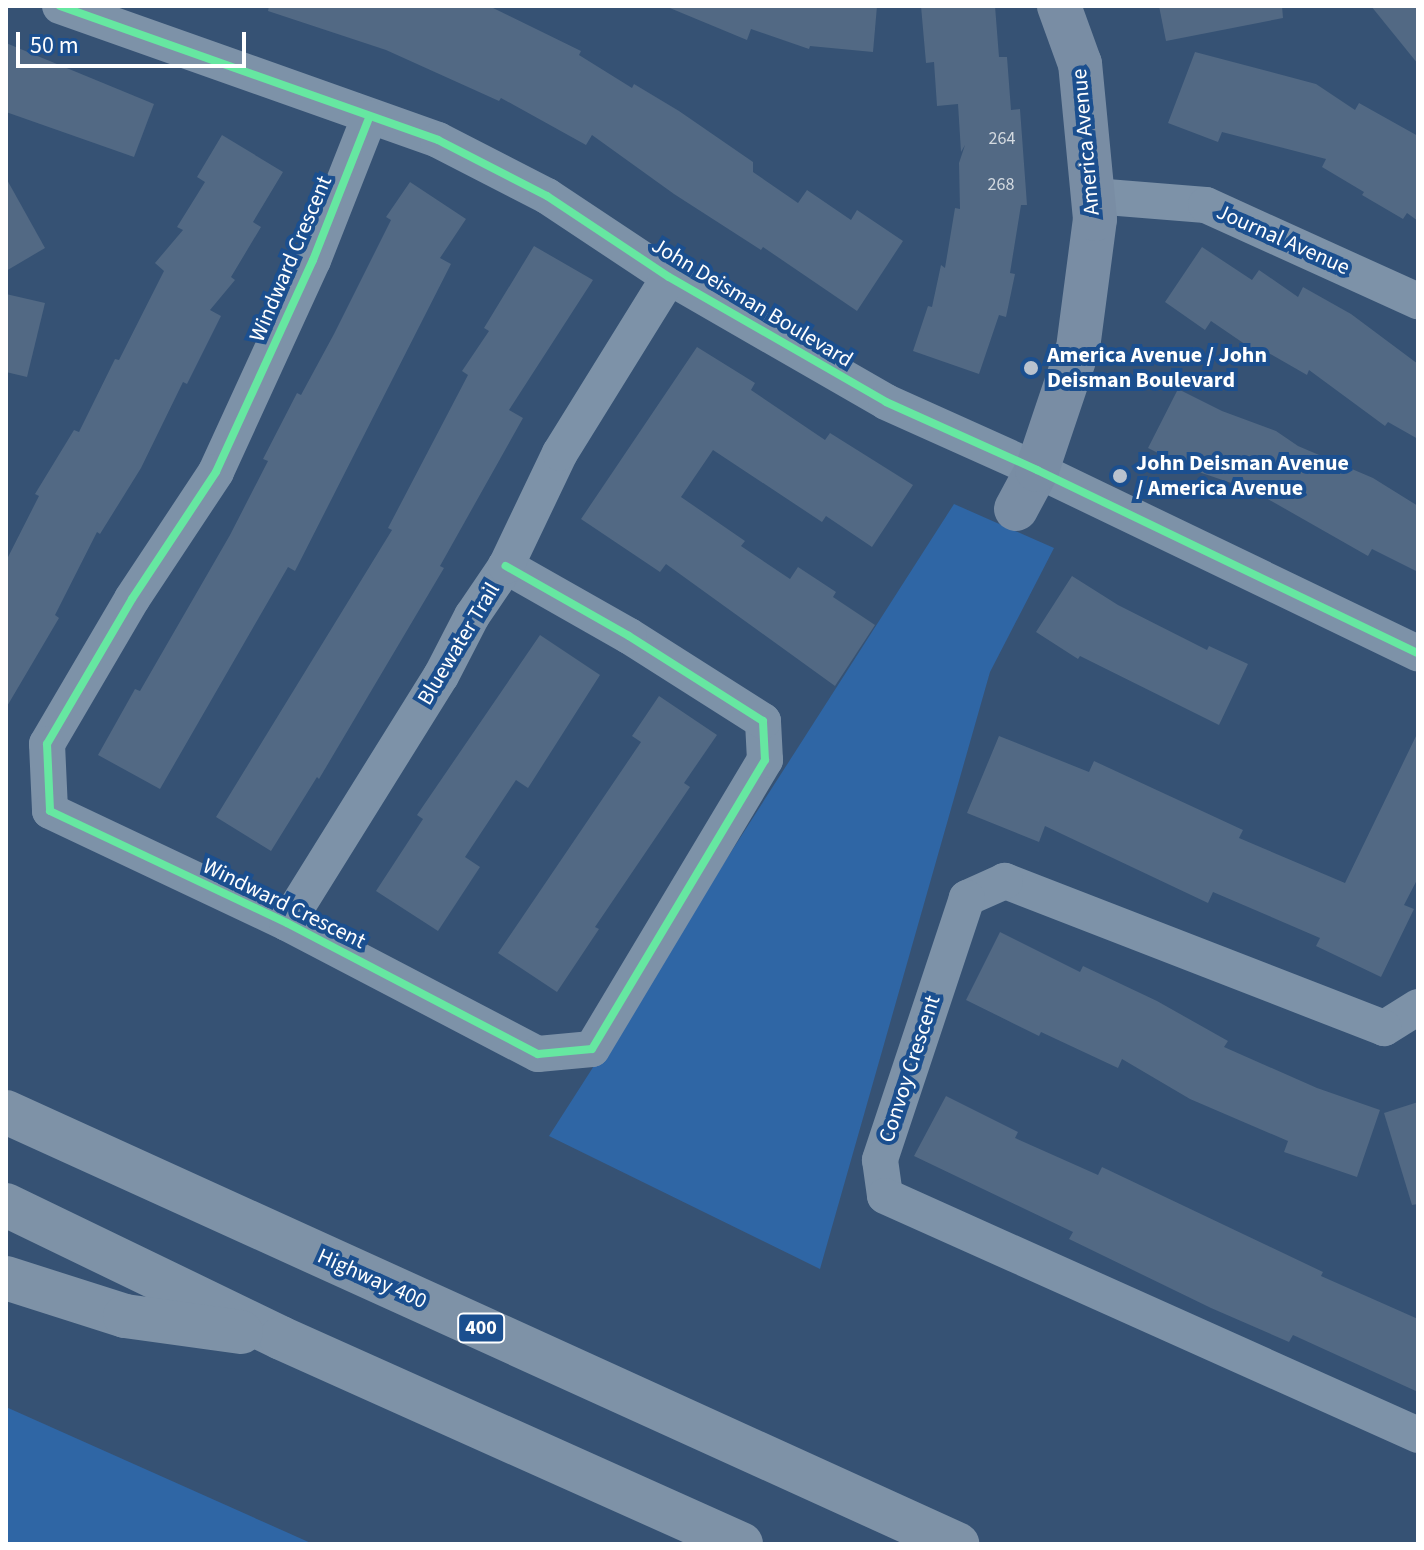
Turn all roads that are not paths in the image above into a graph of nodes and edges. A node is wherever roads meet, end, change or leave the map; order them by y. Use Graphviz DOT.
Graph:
graph roads {
  1 [pos="60,6"];
  2 [pos="1059,6"];
  3 [pos="369,118"];
  4 [pos="1094,196"];
  5 [pos="669,277"];
  6 [pos="1418,301"];
  7 [pos="1037,470"];
  8 [pos="1016,509"];
  9 [pos="506,566"];
  10 [pos="1418,653"];
  11 [pos="287,923"];
  12 [pos="1418,1007"];
  13 [pos="6,1112"];
  14 [pos="6,1205"];
  15 [pos="6,1278"];
  16 [pos="281,1338"];
  17 [pos="1418,1435"];
  18 [pos="741,1544"];
  19 [pos="957,1544"];
  1 -- 3 [label="street, John Deisman Boulevard"];
  2 -- 4 [label="street, America Avenue"];
  3 -- 5 [label="street, John Deisman Boulevard"];
  3 -- 11 [label="street, Windward Crescent"];
  4 -- 6 [label="street, Journal Avenue"];
  4 -- 7 [label="street, America Avenue"];
  5 -- 7 [label="street, John Deisman Boulevard"];
  5 -- 9 [label="street, Bluewater Trail"];
  7 -- 8 [label="street, America Avenue"];
  7 -- 10 [label="street, John Deisman Boulevard"];
  9 -- 11 [label="street, Bluewater Trail"];
  9 -- 11 [label="street, Windward Crescent"];
  12 -- 17 [label="street, Convoy Crescent"];
  13 -- 19 [label="highway, Highway 400 / 400"];
  14 -- 16 [label="highway"];
  15 -- 16 [label="highway"];
  16 -- 18 [label="highway"];
}
